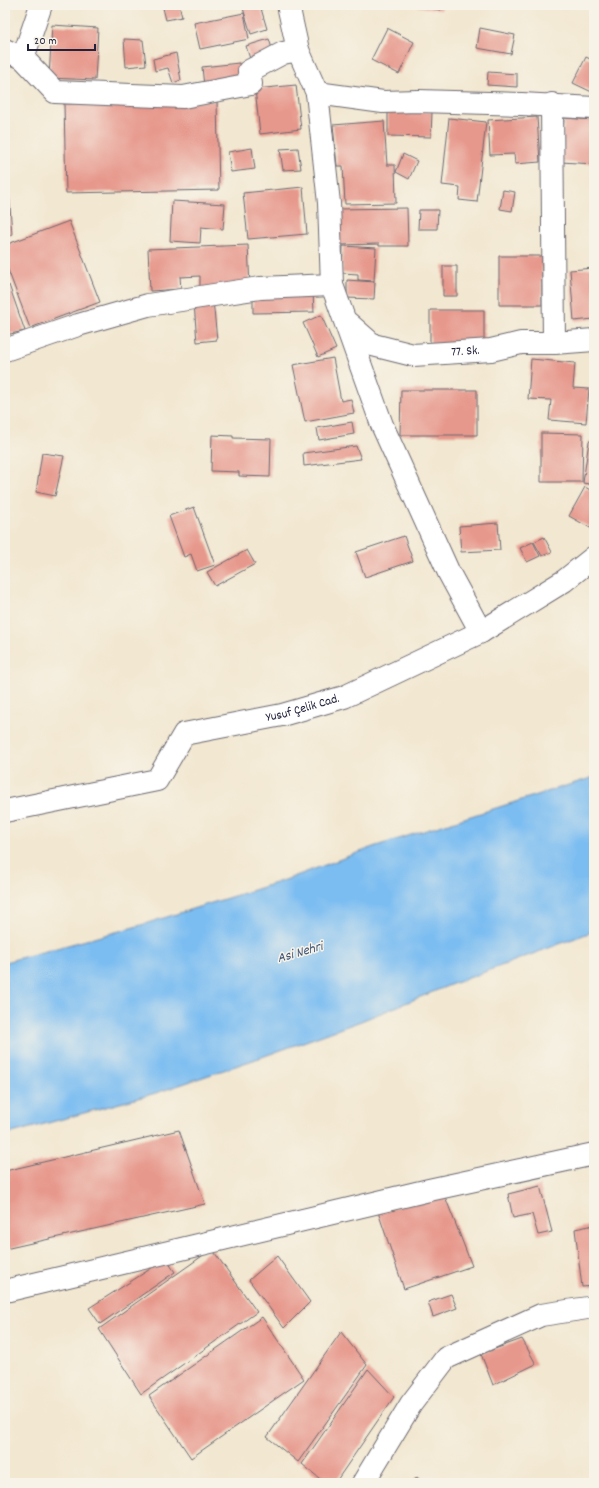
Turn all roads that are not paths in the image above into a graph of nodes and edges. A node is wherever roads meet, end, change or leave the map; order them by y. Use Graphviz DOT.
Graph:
graph roads {
  1 [pos="41,5"];
  2 [pos="288,5"];
  3 [pos="298,50"];
  4 [pos="14,54"];
  5 [pos="317,93"];
  6 [pos="552,104"];
  7 [pos="594,108"];
  8 [pos="332,285"];
  9 [pos="346,321"];
  10 [pos="594,340"];
  11 [pos="554,343"];
  12 [pos="5,350"];
  13 [pos="594,557"];
  14 [pos="481,632"];
  15 [pos="5,811"];
  16 [pos="594,1154"];
  17 [pos="5,1291"];
  18 [pos="594,1307"];
  19 [pos="363,1483"];
  1 -- 4 [label="street"];
  2 -- 3 [label="street"];
  3 -- 4 [label="street"];
  3 -- 5 [label="street"];
  5 -- 6 [label="street"];
  5 -- 8 [label="street"];
  6 -- 7 [label="street"];
  6 -- 11 [label="street"];
  8 -- 9 [label="street"];
  8 -- 12 [label="street"];
  9 -- 11 [label="street, 77. Sk."];
  9 -- 14 [label="street"];
  10 -- 11 [label="street, 77. Sk."];
  13 -- 14 [label="street, Yusuf Çelik Cad."];
  14 -- 15 [label="street, Yusuf Çelik Cad."];
  16 -- 17 [label="street"];
  18 -- 19 [label="street"];
}
